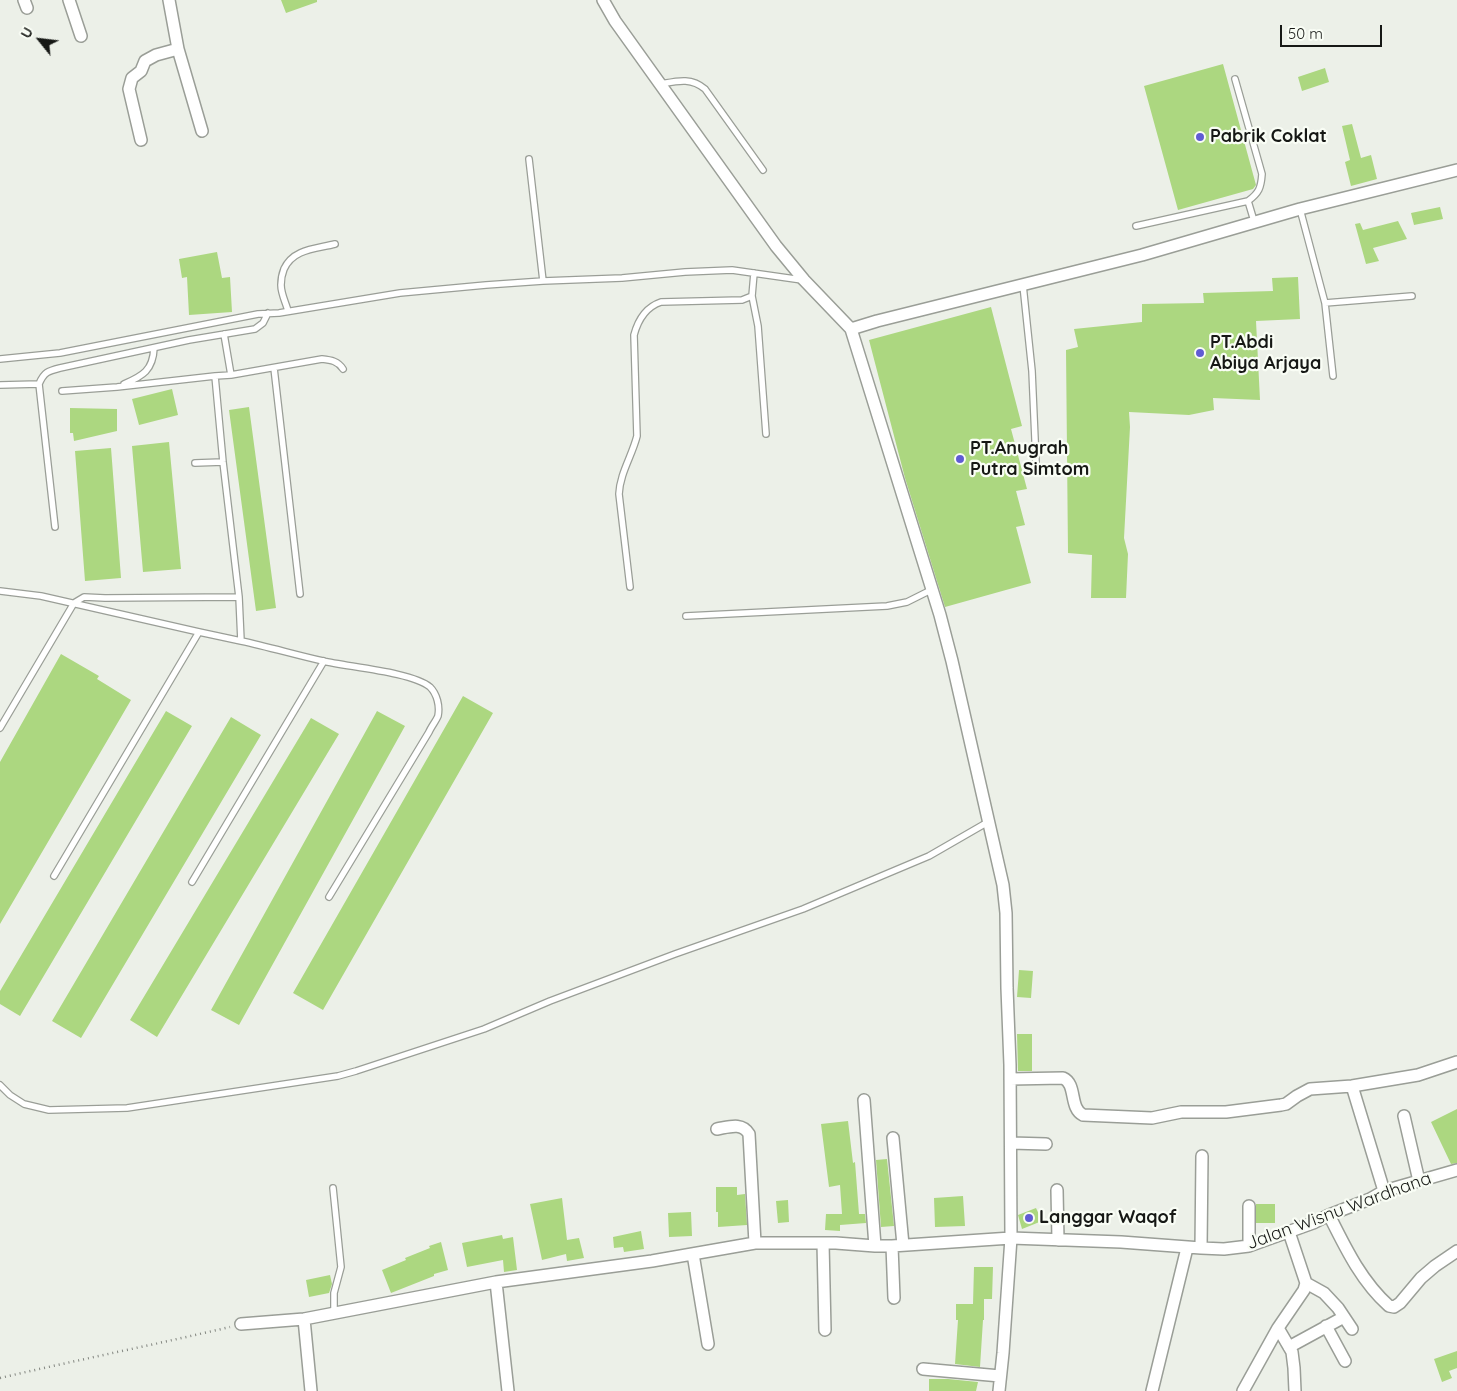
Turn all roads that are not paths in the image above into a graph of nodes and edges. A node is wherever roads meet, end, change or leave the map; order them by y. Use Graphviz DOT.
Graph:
graph roads {
  1 [pos="69,0"];
  2 [pos="169,0"];
  3 [pos="603,0"];
  4 [pos="81,36"];
  5 [pos="178,49"];
  6 [pos="1235,79"];
  7 [pos="660,84"];
  8 [pos="202,131"];
  9 [pos="141,140"];
  10 [pos="529,159"];
  11 [pos="764,170"];
  12 [pos="1457,170"];
  13 [pos="1248,201"];
  14 [pos="1300,209"];
  15 [pos="1254,222"];
  16 [pos="1136,226"];
  17 [pos="335,244"];
  18 [pos="754,273"];
  19 [pos="804,280"];
  20 [pos="543,281"];
  21 [pos="1023,285"];
  22 [pos="752,296"];
  23 [pos="1412,296"];
  24 [pos="1325,303"];
  25 [pos="288,312"];
  26 [pos="268,313"];
  27 [pos="851,329"];
  28 [pos="224,334"];
  29 [pos="154,348"];
  30 [pos="0,359"];
  31 [pos="274,368"];
  32 [pos="343,369"];
  33 [pos="231,375"];
  34 [pos="215,376"];
  35 [pos="1333,376"];
  36 [pos="39,384"];
  37 [pos="0,385"];
  38 [pos="117,387"];
  39 [pos="62,391"];
  40 [pos="766,434"];
  41 [pos="223,462"];
  42 [pos="1036,462"];
  43 [pos="195,463"];
  44 [pos="55,526"];
  45 [pos="630,587"];
  46 [pos="931,590"];
  47 [pos="0,591"];
  48 [pos="300,594"];
  49 [pos="238,597"];
  50 [pos="74,603"];
  51 [pos="686,616"];
  52 [pos="199,632"];
  53 [pos="241,640"];
  54 [pos="324,661"];
  55 [pos="0,728"];
  56 [pos="988,822"];
  57 [pos="54,876"];
  58 [pos="192,882"];
  59 [pos="328,898"];
  60 [pos="1457,1062"];
  61 [pos="1010,1079"];
  62 [pos="0,1085"];
  63 [pos="1352,1086"];
  64 [pos="864,1100"];
  65 [pos="1404,1116"];
  66 [pos="717,1129"];
  67 [pos="893,1138"];
  68 [pos="1011,1143"];
  69 [pos="1046,1144"];
  70 [pos="1202,1156"];
  71 [pos="1457,1170"];
  72 [pos="1419,1181"];
  73 [pos="333,1188"];
  74 [pos="1057,1190"];
  75 [pos="1384,1191"];
  76 [pos="1249,1206"];
  77 [pos="1328,1215"];
  78 [pos="1289,1232"];
  79 [pos="1011,1238"];
  80 [pos="1058,1240"];
  81 [pos="755,1243"];
  82 [pos="823,1243"];
  83 [pos="875,1246"];
  84 [pos="898,1246"];
  85 [pos="1249,1246"];
  86 [pos="1187,1248"];
  87 [pos="1201,1248"];
  88 [pos="1457,1251"];
  89 [pos="693,1254"];
  90 [pos="496,1282"];
  91 [pos="1306,1283"];
  92 [pos="894,1298"];
  93 [pos="334,1313"];
  94 [pos="1344,1317"];
  95 [pos="304,1319"];
  96 [pos="241,1324"];
  97 [pos="1326,1326"];
  98 [pos="1278,1328"];
  99 [pos="1352,1329"];
  100 [pos="825,1330"];
  101 [pos="708,1344"];
  102 [pos="1289,1347"];
  103 [pos="1345,1361"];
  104 [pos="923,1369"];
  105 [pos="1000,1376"];
  106 [pos="311,1391"];
  107 [pos="508,1391"];
  108 [pos="998,1391"];
  109 [pos="1152,1391"];
  110 [pos="1243,1391"];
  111 [pos="1295,1391"];
  1 -- 4 [label="street"];
  2 -- 5 [label="street"];
  3 -- 7 [label="street"];
  5 -- 8 [label="street"];
  5 -- 9 [label="street"];
  6 -- 13 [label="lane"];
  7 -- 11 [label="lane"];
  7 -- 19 [label="street"];
  10 -- 20 [label="lane"];
  12 -- 14 [label="street"];
  13 -- 15 [label="lane"];
  13 -- 16 [label="lane"];
  14 -- 15 [label="street"];
  14 -- 24 [label="lane"];
  15 -- 21 [label="street"];
  17 -- 25 [label="lane"];
  18 -- 19 [label="lane"];
  18 -- 20 [label="lane"];
  18 -- 22 [label="lane"];
  19 -- 27 [label="street"];
  20 -- 25 [label="lane"];
  21 -- 27 [label="street"];
  21 -- 42 [label="lane"];
  22 -- 40 [label="lane"];
  22 -- 45 [label="lane"];
  23 -- 24 [label="lane"];
  24 -- 35 [label="lane"];
  25 -- 26 [label="lane"];
  26 -- 28 [label="lane"];
  26 -- 30 [label="lane"];
  27 -- 46 [label="street"];
  28 -- 29 [label="lane"];
  28 -- 33 [label="lane"];
  29 -- 36 [label="lane"];
  29 -- 38 [label="lane"];
  31 -- 32 [label="lane"];
  31 -- 33 [label="lane"];
  31 -- 48 [label="lane"];
  33 -- 34 [label="lane"];
  34 -- 38 [label="lane"];
  34 -- 41 [label="lane"];
  36 -- 37 [label="lane"];
  36 -- 44 [label="lane"];
  38 -- 39 [label="lane"];
  41 -- 43 [label="lane"];
  41 -- 49 [label="lane"];
  46 -- 51 [label="lane"];
  46 -- 56 [label="street"];
  47 -- 50 [label="lane"];
  49 -- 50 [label="lane"];
  49 -- 53 [label="lane"];
  50 -- 52 [label="lane"];
  50 -- 55 [label="lane"];
  52 -- 53 [label="lane"];
  52 -- 57 [label="lane"];
  53 -- 54 [label="lane"];
  54 -- 58 [label="lane"];
  54 -- 59 [label="lane"];
  56 -- 61 [label="street"];
  56 -- 62 [label="lane"];
  60 -- 63 [label="street"];
  61 -- 63 [label="street"];
  61 -- 68 [label="street"];
  63 -- 75 [label="street"];
  64 -- 83 [label="street"];
  65 -- 72 [label="street"];
  66 -- 81 [label="street"];
  67 -- 84 [label="street"];
  68 -- 69 [label="street"];
  68 -- 79 [label="street"];
  70 -- 87 [label="street"];
  71 -- 72 [label="street, Jalan Wisnu Wardhana"];
  72 -- 75 [label="street, Jalan Wisnu Wardhana"];
  73 -- 93 [label="lane"];
  74 -- 80 [label="street"];
  75 -- 77 [label="street, Jalan Wisnu Wardhana"];
  76 -- 85 [label="street"];
  77 -- 78 [label="street, Jalan Wisnu Wardhana"];
  77 -- 88 [label="street"];
  78 -- 85 [label="street, Jalan Wisnu Wardhana"];
  78 -- 91 [label="street"];
  79 -- 80 [label="street, Jalan Wisnu Wardhana"];
  79 -- 84 [label="street, Jalan Wisnu Wardhana"];
  79 -- 105 [label="street"];
  80 -- 86 [label="street, Jalan Wisnu Wardhana"];
  81 -- 82 [label="street, Jalan Wisnu Wardhana"];
  81 -- 89 [label="street, Jalan Wisnu Wardhana"];
  82 -- 83 [label="street, Jalan Wisnu Wardhana"];
  82 -- 100 [label="street"];
  83 -- 84 [label="street, Jalan Wisnu Wardhana"];
  84 -- 92 [label="street"];
  85 -- 87 [label="street, Jalan Wisnu Wardhana"];
  86 -- 87 [label="street, Jalan Wisnu Wardhana"];
  86 -- 109 [label="street"];
  89 -- 90 [label="street, Jalan Wisnu Wardhana"];
  89 -- 101 [label="street"];
  90 -- 93 [label="street, Jalan Wisnu Wardhana"];
  90 -- 107 [label="street"];
  91 -- 94 [label="street"];
  91 -- 98 [label="street"];
  93 -- 95 [label="street, Jalan Wisnu Wardhana"];
  94 -- 97 [label="street"];
  94 -- 99 [label="street"];
  95 -- 96 [label="street, Jalan Wisnu Wardhana"];
  95 -- 106 [label="street"];
  97 -- 102 [label="street"];
  97 -- 103 [label="street"];
  98 -- 102 [label="street"];
  98 -- 110 [label="street"];
  102 -- 111 [label="street"];
  104 -- 105 [label="street"];
  105 -- 108 [label="street"];
}
